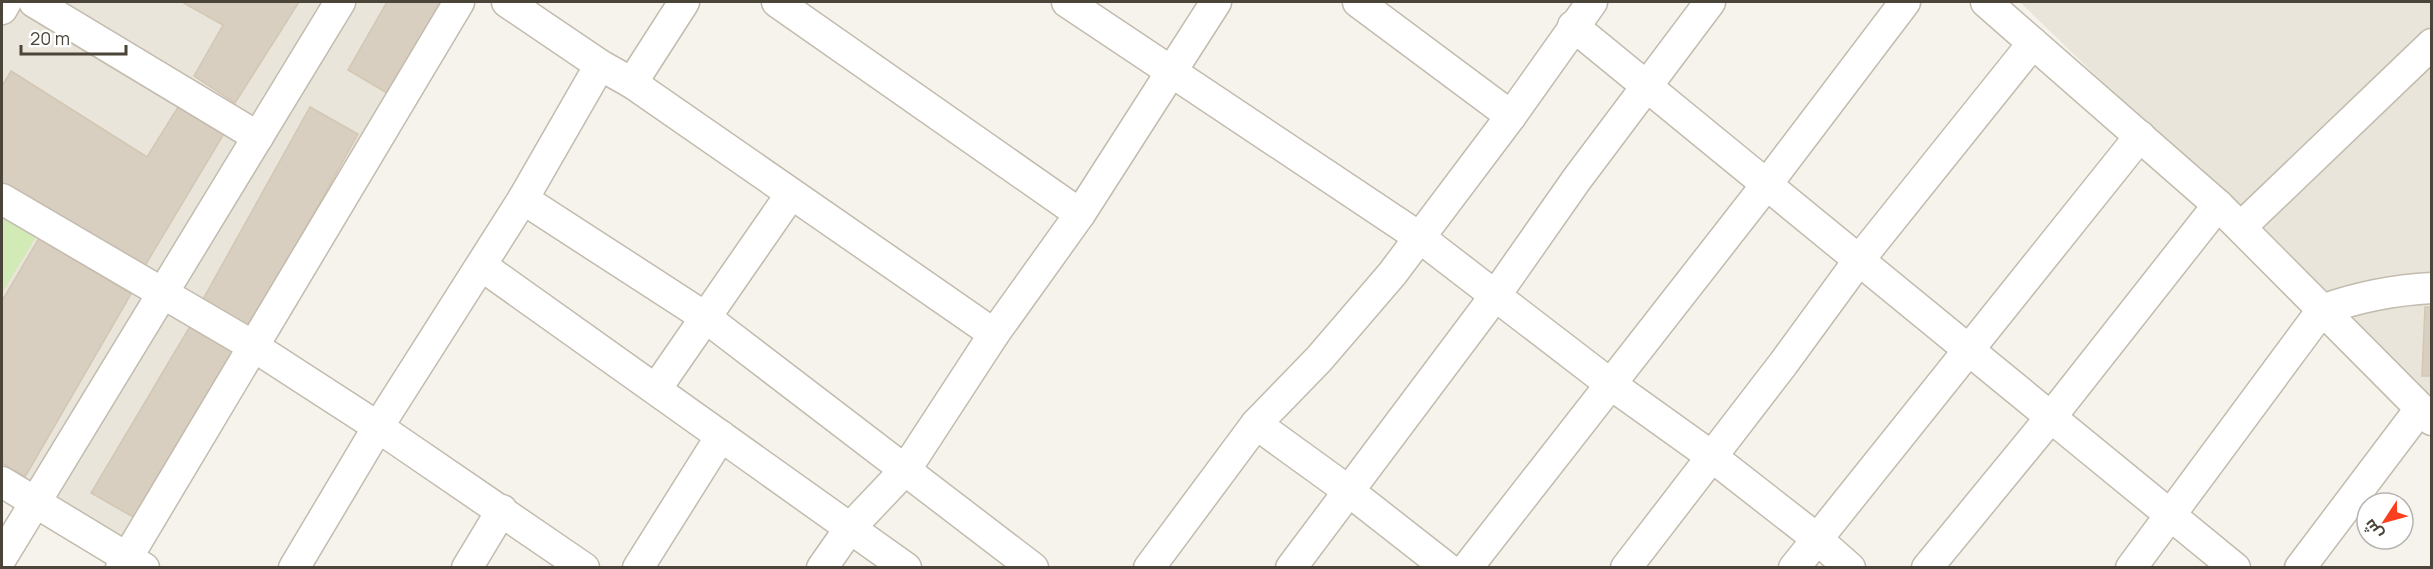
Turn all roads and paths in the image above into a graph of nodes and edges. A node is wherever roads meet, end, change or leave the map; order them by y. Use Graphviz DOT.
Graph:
graph roads {
  1 [pos="6,2"];
  2 [pos="34,2"];
  3 [pos="340,2"];
  4 [pos="459,2"];
  5 [pos="507,2"];
  6 [pos="684,2"];
  7 [pos="777,2"];
  8 [pos="1067,2"];
  9 [pos="1216,2"];
  10 [pos="1358,2"];
  11 [pos="1592,2"];
  12 [pos="1710,2"];
  13 [pos="1905,2"];
  14 [pos="1986,2"];
  15 [pos="2,9"];
  16 [pos="1574,26"];
  17 [pos="2033,42"];
  18 [pos="2432,44"];
  19 [pos="600,65"];
  20 [pos="1171,73"];
  21 [pos="632,83"];
  22 [pos="1646,85"];
  23 [pos="1511,116"];
  24 [pos="258,136"];
  25 [pos="2140,136"];
  26 [pos="1767,184"];
  27 [pos="791,194"];
  28 [pos="2,199"];
  29 [pos="523,199"];
  30 [pos="2218,205"];
  31 [pos="1080,214"];
  32 [pos="2241,227"];
  33 [pos="1419,237"];
  34 [pos="1860,260"];
  35 [pos="482,266"];
  36 [pos="2432,288"];
  37 [pos="162,295"];
  38 [pos="1495,296"];
  39 [pos="2322,309"];
  40 [pos="705,317"];
  41 [pos="994,334"];
  42 [pos="253,346"];
  43 [pos="1970,350"];
  44 [pos="1609,383"];
  45 [pos="656,389"];
  46 [pos="2426,415"];
  47 [pos="2051,417"];
  48 [pos="1256,424"];
  49 [pos="378,427"];
  50 [pos="721,436"];
  51 [pos="1711,456"];
  52 [pos="906,469"];
  53 [pos="2,482"];
  54 [pos="1350,492"];
  55 [pos="36,502"];
  56 [pos="502,510"];
  57 [pos="2170,515"];
  58 [pos="850,528"];
  59 [pos="1816,538"];
  60 [pos="2,557"];
  61 [pos="1015,562"];
  62 [pos="131,564"];
  63 [pos="294,567"];
  64 [pos="467,567"];
  65 [pos="584,567"];
  66 [pos="638,567"];
  67 [pos="822,567"];
  68 [pos="906,567"];
  69 [pos="1149,567"];
  70 [pos="1291,567"];
  71 [pos="1447,567"];
  72 [pos="1467,567"];
  73 [pos="1626,567"];
  74 [pos="1794,567"];
  75 [pos="1850,567"];
  76 [pos="1927,567"];
  77 [pos="2131,567"];
  78 [pos="2235,567"];
  79 [pos="2301,567"];
  1 -- 15 [label="street"];
  2 -- 24 [label="street"];
  3 -- 24 [label="street"];
  4 -- 42 [label="street"];
  5 -- 19 [label="street"];
  6 -- 21 [label="street"];
  7 -- 31 [label="street"];
  8 -- 20 [label="street"];
  9 -- 20 [label="street"];
  10 -- 23 [label="street"];
  11 -- 16 [label="street"];
  12 -- 22 [label="street"];
  13 -- 26 [label="street"];
  14 -- 17 [label="street"];
  16 -- 22 [label="street"];
  16 -- 23 [label="street"];
  17 -- 25 [label="street"];
  17 -- 34 [label="street"];
  18 -- 32 [label="street"];
  19 -- 21 [label="street"];
  19 -- 29 [label="street"];
  20 -- 31 [label="street"];
  20 -- 33 [label="street"];
  21 -- 27 [label="street"];
  22 -- 26 [label="street"];
  22 -- 38 [label="street"];
  23 -- 33 [label="street"];
  24 -- 37 [label="street"];
  25 -- 30 [label="street"];
  25 -- 43 [label="street"];
  26 -- 34 [label="street"];
  26 -- 44 [label="street"];
  27 -- 40 [label="street"];
  27 -- 41 [label="street"];
  28 -- 37 [label="street"];
  29 -- 35 [label="street"];
  29 -- 40 [label="street"];
  30 -- 32 [label="street"];
  30 -- 47 [label="street"];
  31 -- 41 [label="street"];
  32 -- 39 [label="street"];
  33 -- 38 [label="street"];
  33 -- 48 [label="street"];
  34 -- 43 [label="street"];
  34 -- 51 [label="street"];
  35 -- 45 [label="street"];
  35 -- 49 [label="street"];
  36 -- 39 [label="street"];
  37 -- 42 [label="street"];
  37 -- 55 [label="street"];
  38 -- 44 [label="street"];
  38 -- 54 [label="street"];
  39 -- 46 [label="street"];
  39 -- 57 [label="street"];
  40 -- 45 [label="street"];
  40 -- 52 [label="street"];
  41 -- 52 [label="street"];
  42 -- 49 [label="street"];
  42 -- 62 [label="street"];
  43 -- 47 [label="street"];
  43 -- 59 [label="street"];
  44 -- 51 [label="street"];
  44 -- 72 [label="street"];
  45 -- 50 [label="street"];
  46 -- 79 [label="street"];
  47 -- 57 [label="street"];
  47 -- 76 [label="street"];
  48 -- 54 [label="street"];
  48 -- 69 [label="street"];
  49 -- 56 [label="street"];
  49 -- 63 [label="street"];
  50 -- 58 [label="street"];
  50 -- 66 [label="street"];
  51 -- 59 [label="street"];
  51 -- 73 [label="street"];
  52 -- 58 [label="street"];
  52 -- 61 [label="street"];
  53 -- 55 [label="street"];
  54 -- 70 [label="street"];
  54 -- 71 [label="street"];
  55 -- 60 [label="street"];
  55 -- 62 [label="street"];
  56 -- 64 [label="street"];
  56 -- 65 [label="street"];
  57 -- 77 [label="street"];
  57 -- 78 [label="street"];
  58 -- 67 [label="street"];
  58 -- 68 [label="street"];
  59 -- 74 [label="street"];
  59 -- 75 [label="street"];
}
